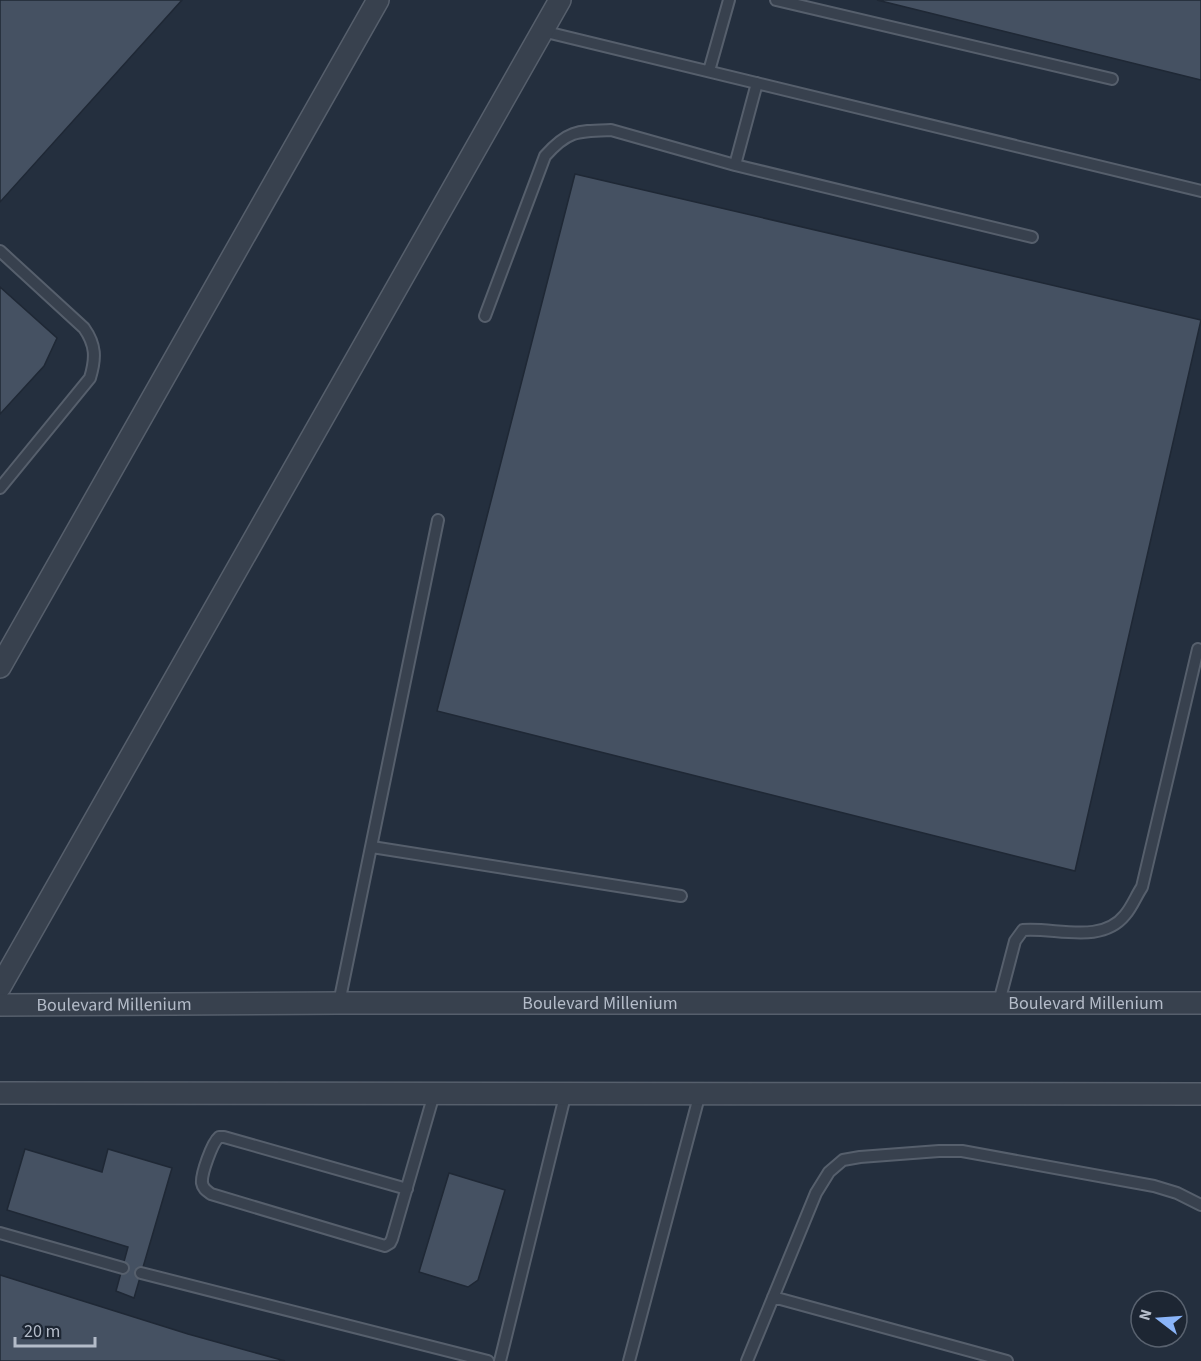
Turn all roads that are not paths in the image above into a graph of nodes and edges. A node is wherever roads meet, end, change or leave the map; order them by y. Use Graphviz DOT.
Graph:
graph roads {
  1 [pos="378,0"];
  2 [pos="560,0"];
  3 [pos="729,0"];
  4 [pos="776,0"];
  5 [pos="542,31"];
  6 [pos="709,71"];
  7 [pos="1112,79"];
  8 [pos="757,83"];
  9 [pos="735,165"];
  10 [pos="1201,191"];
  11 [pos="1032,237"];
  12 [pos="0,251"];
  13 [pos="485,316"];
  14 [pos="0,488"];
  15 [pos="438,520"];
  16 [pos="1198,649"];
  17 [pos="0,667"];
  18 [pos="372,847"];
  19 [pos="681,896"];
  20 [pos="0,987"];
  21 [pos="999,1002"];
  22 [pos="339,1003"];
  23 [pos="1201,1003"];
  24 [pos="0,1005"];
  25 [pos="566,1092"];
  26 [pos="0,1093"];
  27 [pos="700,1093"];
  28 [pos="434,1094"];
  29 [pos="1201,1094"];
  30 [pos="408,1189"];
  31 [pos="1201,1205"];
  32 [pos="0,1233"];
  33 [pos="123,1268"];
  34 [pos="141,1273"];
  35 [pos="773,1296"];
  36 [pos="488,1361"];
  37 [pos="500,1361"];
  38 [pos="629,1361"];
  39 [pos="747,1361"];
  40 [pos="1007,1361"];
  1 -- 17 [label="street"];
  2 -- 5 [label="street"];
  3 -- 6 [label="lane"];
  4 -- 7 [label="lane"];
  5 -- 6 [label="lane"];
  5 -- 20 [label="street"];
  6 -- 8 [label="lane"];
  8 -- 9 [label="lane"];
  8 -- 10 [label="lane"];
  9 -- 11 [label="lane"];
  9 -- 13 [label="lane"];
  12 -- 14 [label="lane"];
  15 -- 18 [label="lane"];
  16 -- 21 [label="lane"];
  18 -- 19 [label="lane"];
  18 -- 22 [label="lane"];
  21 -- 22 [label="street, Boulevard Millenium"];
  21 -- 23 [label="street, Boulevard Millenium"];
  22 -- 24 [label="street, Boulevard Millenium"];
  25 -- 27 [label="street"];
  25 -- 28 [label="street"];
  25 -- 37 [label="lane"];
  26 -- 28 [label="street"];
  27 -- 29 [label="street"];
  27 -- 38 [label="lane"];
  28 -- 30 [label="lane"];
  30 -- 30 [label="lane"];
  31 -- 35 [label="lane"];
  32 -- 33 [label="lane"];
  34 -- 36 [label="lane"];
  35 -- 39 [label="lane"];
  35 -- 40 [label="lane"];
}
